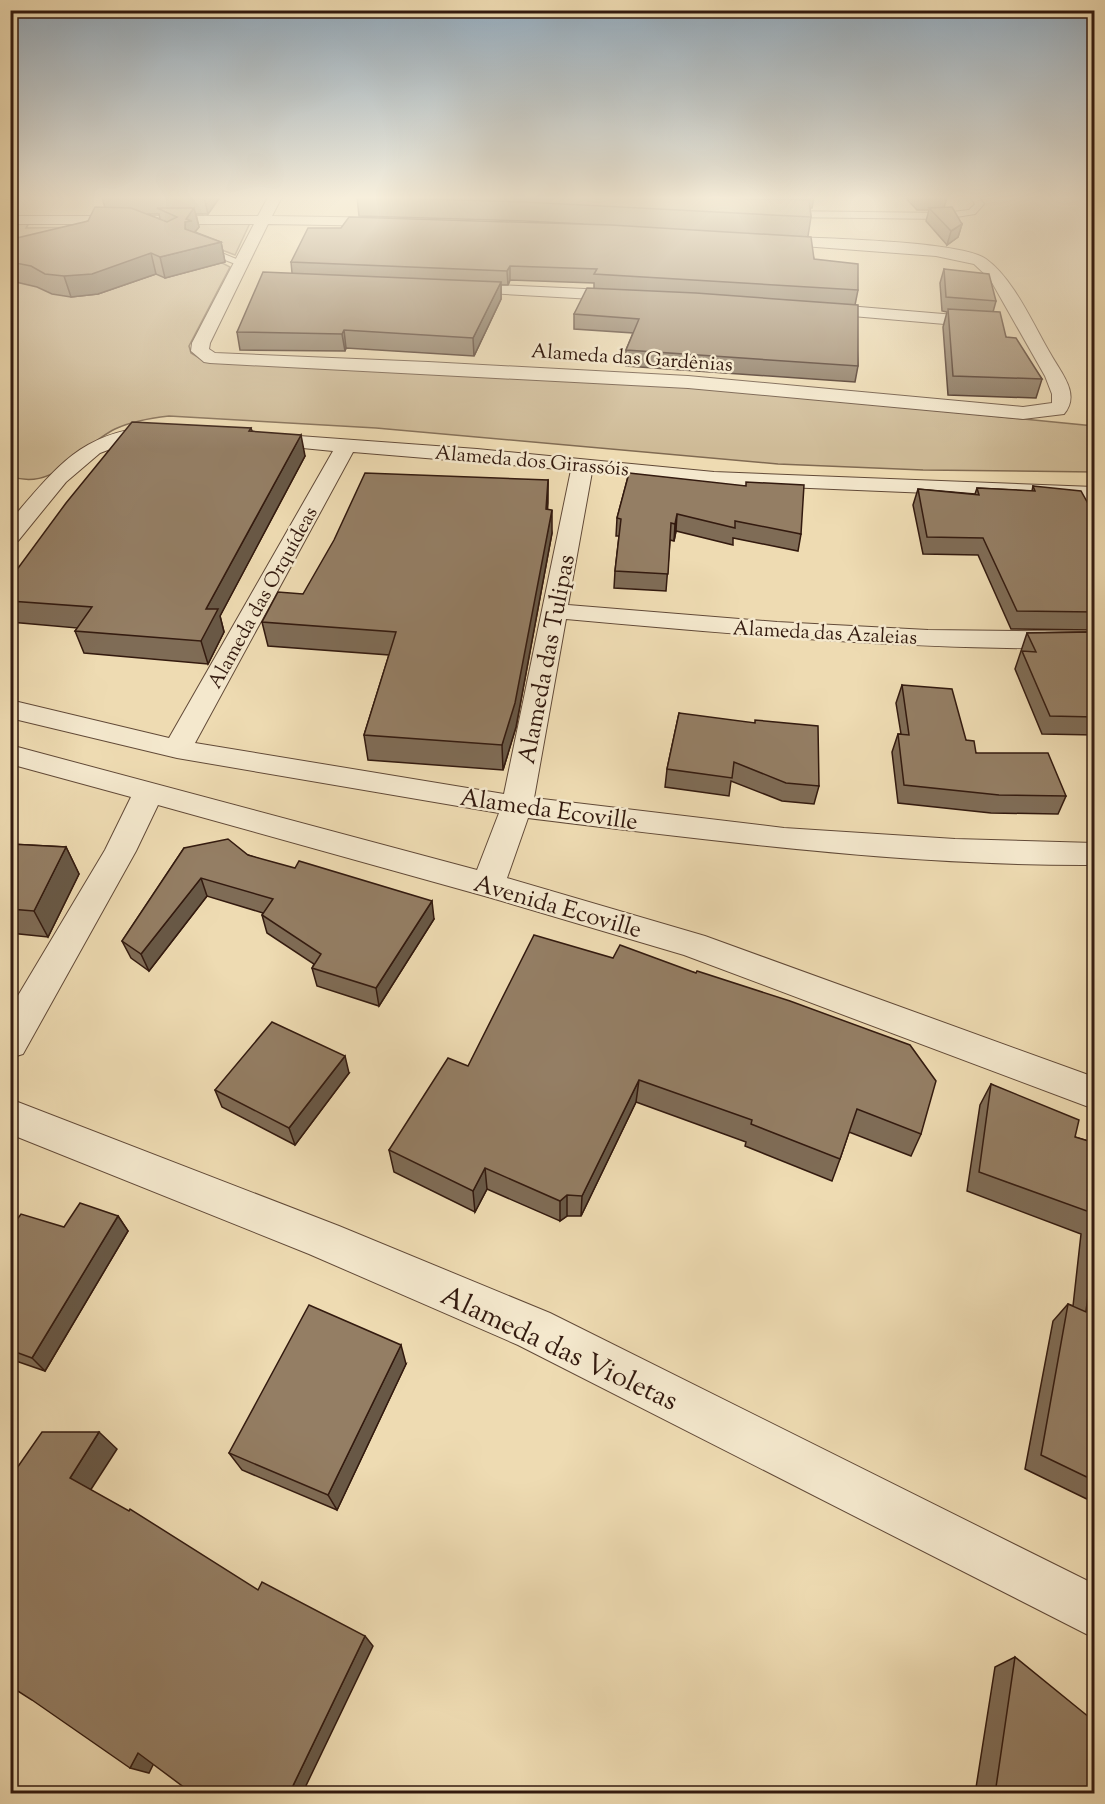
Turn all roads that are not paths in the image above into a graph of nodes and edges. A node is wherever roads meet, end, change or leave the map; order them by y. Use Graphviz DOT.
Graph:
graph roads {
  1 [pos="231,281"];
  2 [pos="999,281"];
  3 [pos="436,287"];
  4 [pos="647,297"];
  5 [pos="793,307"];
  6 [pos="1023,325"];
  7 [pos="191,433"];
  8 [pos="242,437"];
  9 [pos="348,444"];
  10 [pos="583,465"];
  11 [pos="10,498"];
  12 [pos="1092,498"];
  13 [pos="36,506"];
  14 [pos="10,536"];
  15 [pos="556,611"];
  16 [pos="1095,640"];
  17 [pos="10,709"];
  18 [pos="177,749"];
  19 [pos="10,753"];
  20 [pos="149,791"];
  21 [pos="517,806"];
  22 [pos="1095,854"];
  23 [pos="488,885"];
  24 [pos="10,1043"];
  25 [pos="1095,1093"];
  26 [pos="10,1116"];
  27 [pos="1095,1612"];
  1 -- 6 [label="street, Alameda das Gardênias"];
  2 -- 6 [label="street"];
  3 -- 4 [label="street"];
  5 -- 6 [label="street"];
  7 -- 13 [label="street"];
  8 -- 9 [label="street, Alameda dos Girassóis"];
  9 -- 10 [label="street, Alameda dos Girassóis"];
  9 -- 18 [label="street, Alameda das Orquídeas"];
  10 -- 12 [label="street, Alameda dos Girassóis"];
  10 -- 15 [label="street, Alameda das Tulipas"];
  11 -- 13 [label="street"];
  13 -- 14 [label="street"];
  15 -- 16 [label="street, Alameda das Azaleias"];
  15 -- 21 [label="street, Alameda das Tulipas"];
  17 -- 18 [label="street, Alameda Ecoville"];
  18 -- 21 [label="street, Alameda Ecoville"];
  19 -- 20 [label="street, Avenida Ecoville"];
  20 -- 23 [label="street, Avenida Ecoville"];
  20 -- 24 [label="street"];
  21 -- 22 [label="street, Alameda Ecoville"];
  21 -- 23 [label="street, Alameda das Tulipas"];
  23 -- 25 [label="street, Avenida Ecoville"];
  26 -- 27 [label="street, Alameda das Violetas"];
}
